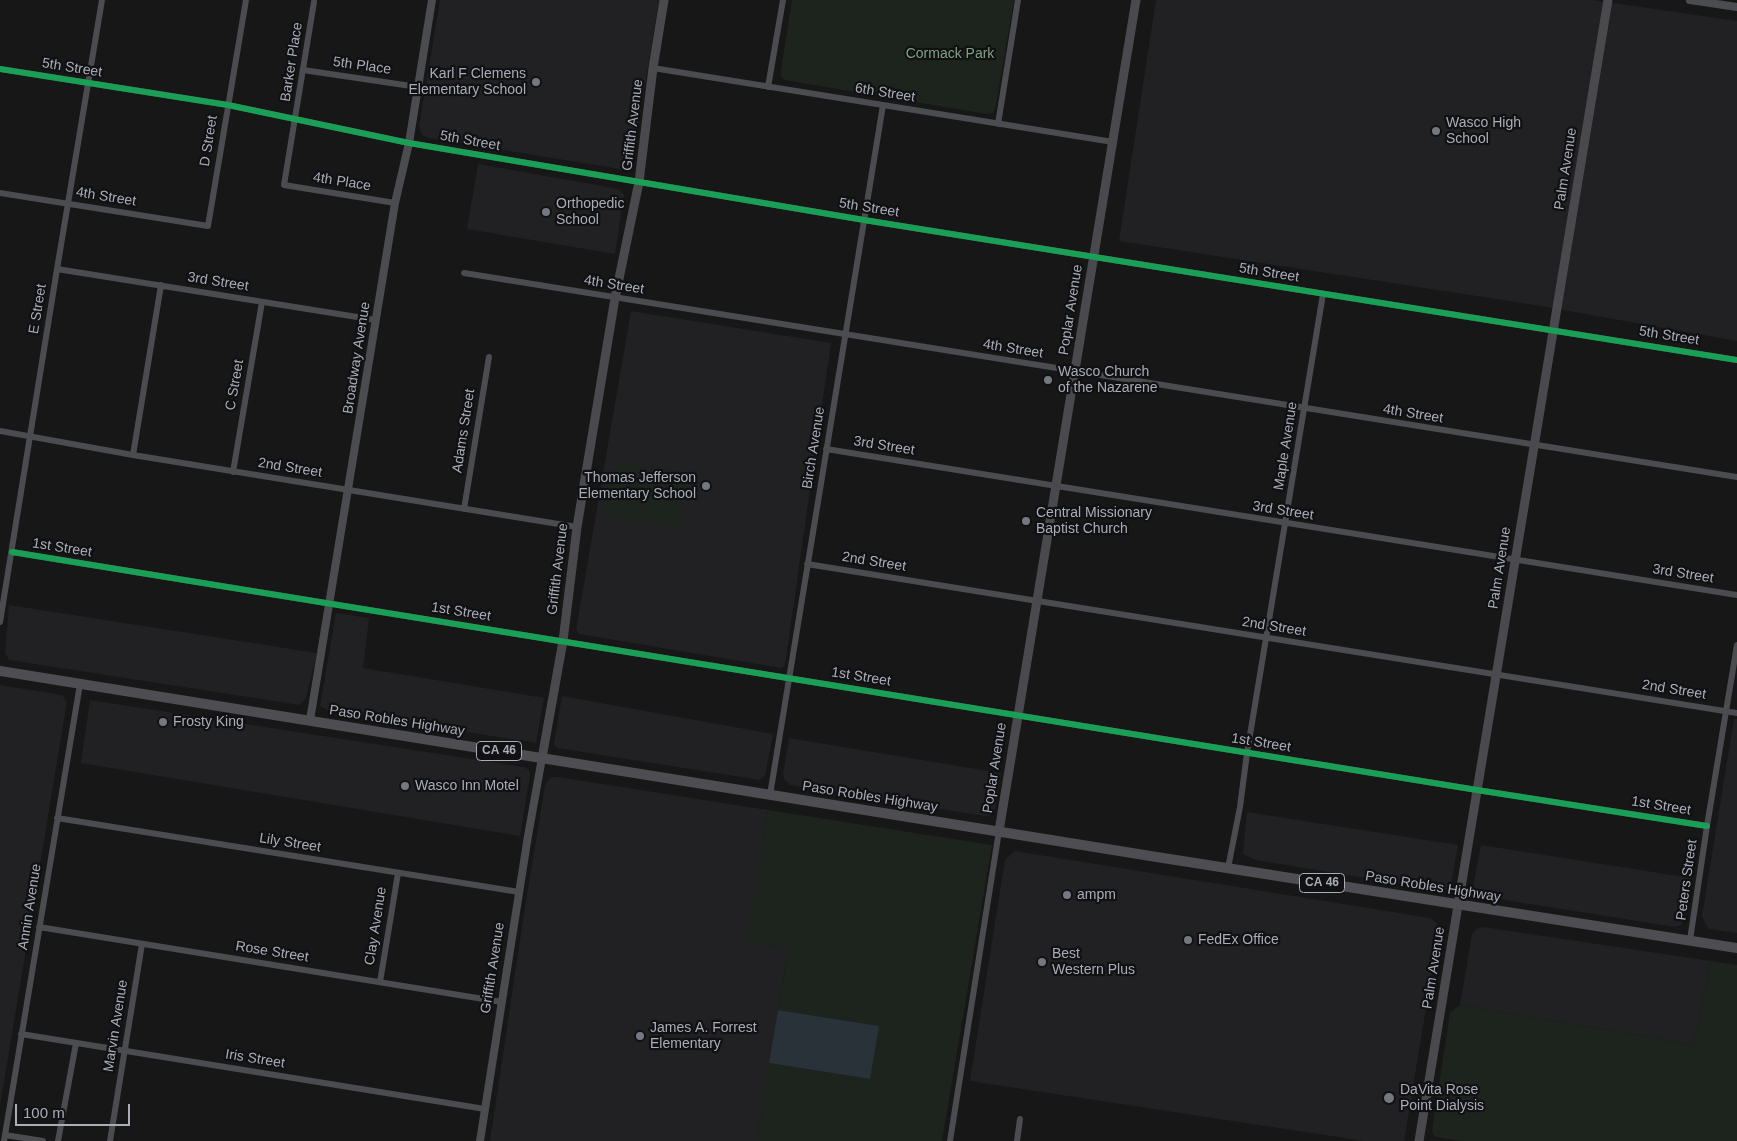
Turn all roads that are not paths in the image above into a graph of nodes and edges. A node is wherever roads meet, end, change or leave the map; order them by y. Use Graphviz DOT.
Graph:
graph roads {
  1 [pos="102,0"];
  2 [pos="246,0"];
  3 [pos="432,0"];
  4 [pos="664,0"];
  5 [pos="783,0"];
  6 [pos="1018,0"];
  7 [pos="1136,0"];
  8 [pos="1608,0"];
  9 [pos="1690,0"];
  10 [pos="314,2"];
  11 [pos="1737,7"];
  12 [pos="653,68"];
  13 [pos="0,69"];
  14 [pos="303,70"];
  15 [pos="88,83"];
  16 [pos="418,87"];
  17 [pos="768,87"];
  18 [pos="228,105"];
  19 [pos="883,105"];
  20 [pos="295,120"];
  21 [pos="998,124"];
  22 [pos="1113,142"];
  23 [pos="409,143"];
  24 [pos="639,182"];
  25 [pos="284,185"];
  26 [pos="0,193"];
  27 [pos="395,203"];
  28 [pos="68,204"];
  29 [pos="864,220"];
  30 [pos="208,226"];
  31 [pos="1094,257"];
  32 [pos="57,268"];
  33 [pos="464,273"];
  34 [pos="161,285"];
  35 [pos="1323,294"];
  36 [pos="615,298"];
  37 [pos="262,302"];
  38 [pos="376,320"];
  39 [pos="1553,331"];
  40 [pos="845,335"];
  41 [pos="489,357"];
  42 [pos="1737,360"];
  43 [pos="1075,372"];
  44 [pos="1304,409"];
  45 [pos="0,431"];
  46 [pos="31,436"];
  47 [pos="1534,445"];
  48 [pos="826,450"];
  49 [pos="133,455"];
  50 [pos="233,472"];
  51 [pos="1737,477"];
  52 [pos="1056,486"];
  53 [pos="348,490"];
  54 [pos="464,509"];
  55 [pos="1285,524"];
  56 [pos="577,527"];
  57 [pos="12,552"];
  58 [pos="1515,561"];
  59 [pos="807,564"];
  60 [pos="1737,595"];
  61 [pos="1037,601"];
  62 [pos="329,604"];
  63 [pos="0,622"];
  64 [pos="1266,638"];
  65 [pos="563,641"];
  66 [pos="1737,645"];
  67 [pos="0,671"];
  68 [pos="1496,676"];
  69 [pos="790,678"];
  70 [pos="80,684"];
  71 [pos="1726,711"];
  72 [pos="1737,713"];
  73 [pos="1018,715"];
  74 [pos="310,720"];
  75 [pos="1247,753"];
  76 [pos="542,758"];
  77 [pos="1477,790"];
  78 [pos="770,795"];
  79 [pos="57,818"];
  80 [pos="1707,826"];
  81 [pos="999,831"];
  82 [pos="1228,868"];
  83 [pos="398,873"];
  84 [pos="519,892"];
  85 [pos="1458,905"];
  86 [pos="39,927"];
  87 [pos="1690,940"];
  88 [pos="142,944"];
  89 [pos="1737,948"];
  90 [pos="380,982"];
  91 [pos="502,1002"];
  92 [pos="22,1034"];
  93 [pos="76,1043"];
  94 [pos="125,1051"];
  95 [pos="485,1109"];
  96 [pos="1020,1119"];
  97 [pos="5,1138"];
  98 [pos="43,1141"];
  99 [pos="58,1141"];
  100 [pos="110,1141"];
  101 [pos="480,1141"];
  102 [pos="950,1141"];
  103 [pos="1017,1141"];
  104 [pos="1419,1141"];
  1 -- 15 [label="street, E Street"];
  2 -- 18 [label="street, D Street"];
  3 -- 16 [label="street, Broadway Avenue"];
  4 -- 12 [label="main road, Griffith Avenue"];
  5 -- 17 [label="street"];
  6 -- 21 [label="street"];
  7 -- 22 [label="main road, Poplar Avenue"];
  8 -- 39 [label="main road, Palm Avenue"];
  9 -- 11 [label="street"];
  10 -- 14 [label="street, Barker Place"];
  12 -- 17 [label="street, 6th Street"];
  12 -- 24 [label="main road, Griffith Avenue"];
  13 -- 15 [label="street, 5th Street"];
  14 -- 16 [label="street, 5th Place"];
  14 -- 20 [label="street, Barker Place"];
  15 -- 18 [label="street, 5th Street"];
  15 -- 28 [label="street, E Street"];
  16 -- 23 [label="street, Broadway Avenue"];
  17 -- 19 [label="street, 6th Street"];
  18 -- 20 [label="street, 5th Street"];
  18 -- 30 [label="street, D Street"];
  19 -- 21 [label="street, 6th Street"];
  19 -- 29 [label="street, Birch Avenue"];
  20 -- 23 [label="street, 5th Street"];
  20 -- 25 [label="street, Barker Place"];
  21 -- 22 [label="street, 6th Street"];
  22 -- 31 [label="main road, Poplar Avenue"];
  23 -- 24 [label="street, 5th Street"];
  23 -- 27 [label="street, Broadway Avenue"];
  24 -- 29 [label="street, 5th Street"];
  24 -- 36 [label="main road, Griffith Avenue"];
  25 -- 27 [label="street, 4th Place"];
  26 -- 28 [label="street, 4th Street"];
  27 -- 38 [label="street, Broadway Avenue"];
  28 -- 30 [label="street, 4th Street"];
  28 -- 32 [label="street, E Street"];
  29 -- 31 [label="street, 5th Street"];
  29 -- 40 [label="street, Birch Avenue"];
  31 -- 35 [label="street, 5th Street"];
  31 -- 43 [label="main road, Poplar Avenue"];
  32 -- 34 [label="street, 3rd Street"];
  32 -- 46 [label="street, E Street"];
  33 -- 36 [label="street, 4th Street"];
  34 -- 37 [label="street, 3rd Street"];
  34 -- 49 [label="street"];
  35 -- 39 [label="street, 5th Street"];
  35 -- 44 [label="street, Maple Avenue"];
  36 -- 40 [label="street, 4th Street"];
  36 -- 56 [label="main road, Griffith Avenue"];
  37 -- 38 [label="street, 3rd Street"];
  37 -- 50 [label="street, C Street"];
  38 -- 53 [label="street, Broadway Avenue"];
  39 -- 42 [label="street, 5th Street"];
  39 -- 47 [label="main road, Palm Avenue"];
  40 -- 43 [label="street, 4th Street"];
  40 -- 48 [label="street, Birch Avenue"];
  41 -- 54 [label="street, Adams Street"];
  43 -- 44 [label="street, 4th Street"];
  43 -- 52 [label="main road, Poplar Avenue"];
  44 -- 47 [label="street, 4th Street"];
  44 -- 55 [label="street, Maple Avenue"];
  45 -- 46 [label="street, 2nd Street"];
  46 -- 49 [label="street, 2nd Street"];
  46 -- 57 [label="street, E Street"];
  47 -- 51 [label="street, 4th Street"];
  47 -- 58 [label="main road, Palm Avenue"];
  48 -- 52 [label="street, 3rd Street"];
  48 -- 59 [label="street, Birch Avenue"];
  49 -- 50 [label="street, 2nd Street"];
  50 -- 53 [label="street, 2nd Street"];
  52 -- 55 [label="street, 3rd Street"];
  52 -- 61 [label="main road, Poplar Avenue"];
  53 -- 54 [label="street, 2nd Street"];
  53 -- 62 [label="street, Broadway Avenue"];
  54 -- 56 [label="street, 2nd Street"];
  55 -- 58 [label="street, 3rd Street"];
  55 -- 64 [label="street, Maple Avenue"];
  56 -- 65 [label="main road, Griffith Avenue"];
  57 -- 62 [label="street, 1st Street"];
  57 -- 63 [label="street, E Street"];
  58 -- 60 [label="street, 3rd Street"];
  58 -- 68 [label="main road, Palm Avenue"];
  59 -- 61 [label="street, 2nd Street"];
  59 -- 69 [label="street, Birch Avenue"];
  61 -- 64 [label="street, 2nd Street"];
  61 -- 73 [label="main road, Poplar Avenue"];
  62 -- 65 [label="street, 1st Street"];
  62 -- 74 [label="street, Broadway Avenue"];
  64 -- 68 [label="street, 2nd Street"];
  64 -- 75 [label="street, Maple Avenue"];
  65 -- 69 [label="street, 1st Street"];
  65 -- 76 [label="main road, Griffith Avenue"];
  66 -- 71 [label="street, Peters Street"];
  67 -- 70 [label="highway, Paso Robles Highway / CA 46"];
  68 -- 71 [label="street, 2nd Street"];
  68 -- 77 [label="main road, Palm Avenue"];
  69 -- 73 [label="street, 1st Street"];
  69 -- 78 [label="street, Birch Avenue"];
  70 -- 74 [label="highway, Paso Robles Highway / CA 46"];
  70 -- 79 [label="street, Annin Avenue"];
  71 -- 72 [label="street, 2nd Street"];
  71 -- 80 [label="street, Peters Street"];
  73 -- 75 [label="street, 1st Street"];
  73 -- 81 [label="main road, Poplar Avenue"];
  74 -- 76 [label="highway, Paso Robles Highway / CA 46"];
  75 -- 77 [label="street, 1st Street"];
  75 -- 82 [label="street, Maple Avenue"];
  76 -- 78 [label="highway, Paso Robles Highway / CA 46"];
  76 -- 84 [label="street, Griffith Avenue"];
  77 -- 80 [label="street, 1st Street"];
  77 -- 85 [label="main road, Palm Avenue"];
  78 -- 81 [label="highway, Paso Robles Highway / CA 46"];
  79 -- 83 [label="street, Lily Street"];
  79 -- 86 [label="street, Annin Avenue"];
  80 -- 87 [label="street, Peters Street"];
  81 -- 82 [label="highway, Paso Robles Highway / CA 46"];
  81 -- 102 [label="street"];
  82 -- 85 [label="highway, Paso Robles Highway / CA 46"];
  83 -- 84 [label="street, Lily Street"];
  83 -- 90 [label="street, Clay Avenue"];
  84 -- 91 [label="street, Griffith Avenue"];
  85 -- 87 [label="highway, Paso Robles Highway / CA 46"];
  85 -- 104 [label="main road, Palm Avenue"];
  86 -- 88 [label="street, Rose Street"];
  86 -- 92 [label="street, Annin Avenue"];
  87 -- 89 [label="highway, Paso Robles Highway / CA 46"];
  88 -- 90 [label="street, Rose Street"];
  88 -- 94 [label="street, Marvin Avenue"];
  90 -- 91 [label="street, Rose Street"];
  91 -- 95 [label="street, Griffith Avenue"];
  92 -- 93 [label="street, Iris Street"];
  92 -- 97 [label="street, Annin Avenue"];
  93 -- 94 [label="street, Iris Street"];
  93 -- 99 [label="street"];
  94 -- 95 [label="street, Iris Street"];
  94 -- 100 [label="street, Marvin Avenue"];
  95 -- 101 [label="street, Griffith Avenue"];
  96 -- 103 [label="street"];
  97 -- 98 [label="street"];
}
